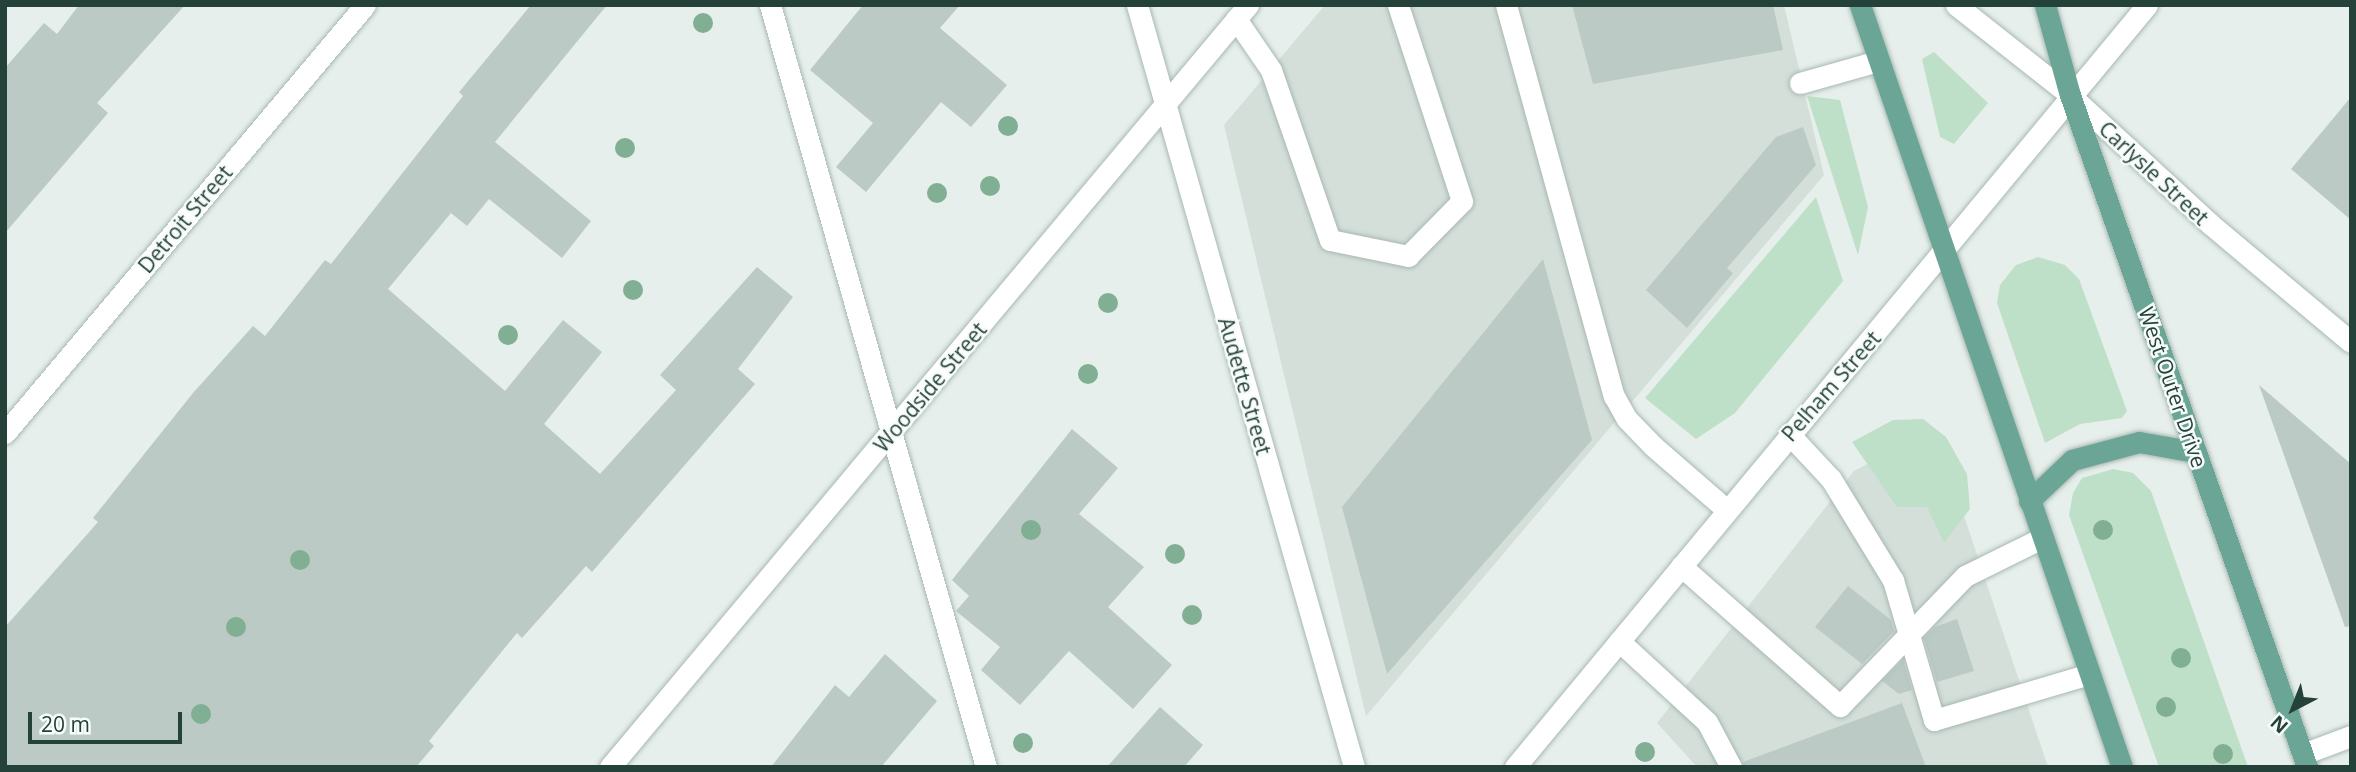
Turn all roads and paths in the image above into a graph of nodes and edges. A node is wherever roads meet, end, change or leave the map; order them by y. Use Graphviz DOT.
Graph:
graph roads {
  1 [pos="365,5"];
  2 [pos="770,5"];
  3 [pos="1137,5"];
  4 [pos="1398,5"];
  5 [pos="1506,5"];
  6 [pos="1860,5"];
  7 [pos="1956,5"];
  8 [pos="2045,5"];
  9 [pos="2147,5"];
  10 [pos="1242,12"];
  11 [pos="1878,61"];
  12 [pos="1800,83"];
  13 [pos="2070,95"];
  14 [pos="1164,104"];
  15 [pos="1941,249"];
  16 [pos="2351,342"];
  17 [pos="5,433"];
  18 [pos="891,433"];
  19 [pos="1789,434"];
  20 [pos="2196,452"];
  21 [pos="2029,501"];
  22 [pos="1727,510"];
  23 [pos="2042,538"];
  24 [pos="1681,566"];
  25 [pos="1910,638"];
  26 [pos="1619,641"];
  27 [pos="2089,674"];
  28 [pos="2351,736"];
  29 [pos="2305,760"];
  30 [pos="610,767"];
  31 [pos="986,767"];
  32 [pos="1354,767"];
  33 [pos="1515,767"];
  34 [pos="1731,767"];
  35 [pos="2122,767"];
  1 -- 17 [label="street, Detroit Street"];
  2 -- 18 [label="street"];
  3 -- 14 [label="street, Audette Street"];
  4 -- 10 [label="street"];
  5 -- 22 [label="street"];
  6 -- 11 [label="main road"];
  7 -- 13 [label="street, Carlysle Street"];
  8 -- 13 [label="main road, West Outer Drive"];
  9 -- 13 [label="street, Pelham Street"];
  10 -- 14 [label="street, Woodside Street"];
  11 -- 12 [label="street"];
  11 -- 15 [label="main road"];
  13 -- 15 [label="street, Pelham Street"];
  13 -- 16 [label="street, Carlysle Street"];
  13 -- 20 [label="main road, West Outer Drive"];
  14 -- 18 [label="street, Woodside Street"];
  14 -- 32 [label="street, Audette Street"];
  15 -- 19 [label="street, Pelham Street"];
  15 -- 21 [label="main road"];
  18 -- 30 [label="street, Woodside Street"];
  18 -- 31 [label="street"];
  19 -- 22 [label="street, Pelham Street"];
  19 -- 25 [label="street"];
  20 -- 21 [label="main road"];
  20 -- 29 [label="main road, West Outer Drive"];
  21 -- 23 [label="main road"];
  22 -- 24 [label="street, Pelham Street"];
  23 -- 25 [label="street"];
  23 -- 27 [label="main road"];
  24 -- 25 [label="street"];
  24 -- 26 [label="street, Pelham Street"];
  25 -- 27 [label="street"];
  26 -- 33 [label="street, Pelham Street"];
  26 -- 34 [label="street"];
  27 -- 35 [label="main road"];
  28 -- 29 [label="street"];
}
